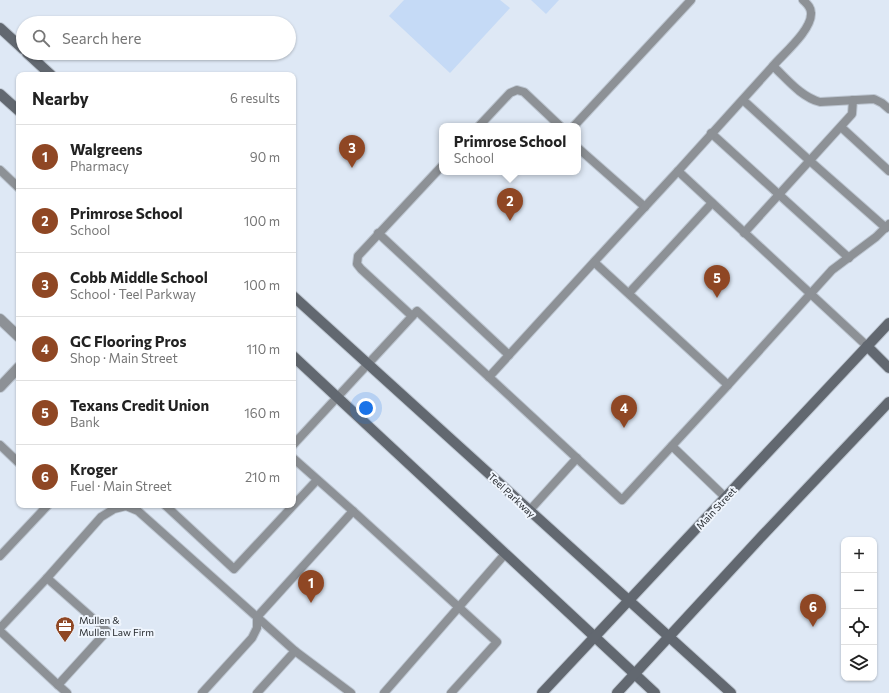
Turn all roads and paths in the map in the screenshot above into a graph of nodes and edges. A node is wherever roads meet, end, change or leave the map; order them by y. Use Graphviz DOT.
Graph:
graph roads {
  1 [pos="690,0"];
  2 [pos="803,0"];
  3 [pos="0,28"];
  4 [pos="16,43"];
  5 [pos="35,60"];
  6 [pos="773,66"];
  7 [pos="48,72"];
  8 [pos="0,94"];
  9 [pos="743,100"];
  10 [pos="854,100"];
  11 [pos="16,108"];
  12 [pos="889,109"];
  13 [pos="482,123"];
  14 [pos="557,123"];
  15 [pos="577,123"];
  16 [pos="841,126"];
  17 [pos="711,133"];
  18 [pos="581,151"];
  19 [pos="810,161"];
  20 [pos="439,169"];
  21 [pos="0,170"];
  22 [pos="678,171"];
  23 [pos="889,171"];
  24 [pos="16,185"];
  25 [pos="779,194"];
  26 [pos="712,203"];
  27 [pos="645,207"];
  28 [pos="888,226"];
  29 [pos="378,233"];
  30 [pos="744,233"];
  31 [pos="849,258"];
  32 [pos="594,262"];
  33 [pos="629,293"];
  34 [pos="810,293"];
  35 [pos="296,299"];
  36 [pos="412,316"];
  37 [pos="0,319"];
  38 [pos="889,323"];
  39 [pos="16,334"];
  40 [pos="868,346"];
  41 [pos="510,355"];
  42 [pos="296,359"];
  43 [pos="368,364"];
  44 [pos="889,368"];
  45 [pos="16,370"];
  46 [pos="489,377"];
  47 [pos="728,385"];
  48 [pos="0,387"];
  49 [pos="338,397"];
  50 [pos="889,402"];
  51 [pos="296,442"];
  52 [pos="0,445"];
  53 [pos="672,446"];
  54 [pos="577,458"];
  55 [pos="16,460"];
  56 [pos="296,461"];
  57 [pos="317,480"];
  58 [pos="726,497"];
  59 [pos="296,503"];
  60 [pos="45,508"];
  61 [pos="118,508"];
  62 [pos="131,508"];
  63 [pos="168,508"];
  64 [pos="291,508"];
  65 [pos="353,511"];
  66 [pos="529,511"];
  67 [pos="505,554"];
  68 [pos="0,556"];
  69 [pos="47,578"];
  70 [pos="629,601"];
  71 [pos="459,608"];
  72 [pos="257,617"];
  73 [pos="0,628"];
  74 [pos="0,631"];
  75 [pos="595,636"];
  76 [pos="669,637"];
  77 [pos="295,651"];
  78 [pos="635,675"];
  79 [pos="58,685"];
  80 [pos="67,693"];
  81 [pos="202,693"];
  82 [pos="257,693"];
  83 [pos="351,693"];
  84 [pos="384,693"];
  85 [pos="452,693"];
  86 [pos="542,693"];
  87 [pos="617,693"];
  88 [pos="655,693"];
  89 [pos="731,693"];
  1 -- 15 [label="lane"];
  2 -- 6 [label="lane"];
  3 -- 4 [label="main road"];
  5 -- 7 [label="main road"];
  6 -- 9 [label="lane"];
  6 -- 10 [label="lane"];
  8 -- 11 [label="main road"];
  9 -- 17 [label="lane"];
  9 -- 19 [label="lane"];
  10 -- 12 [label="lane"];
  10 -- 16 [label="lane"];
  13 -- 14 [label="lane"];
  16 -- 19 [label="lane"];
  16 -- 23 [label="lane"];
  17 -- 22 [label="lane"];
  17 -- 25 [label="lane"];
  18 -- 27 [label="lane"];
  19 -- 25 [label="lane"];
  19 -- 28 [label="lane"];
  20 -- 29 [label="lane"];
  21 -- 24 [label="lane"];
  22 -- 26 [label="lane"];
  22 -- 27 [label="lane"];
  25 -- 30 [label="lane"];
  25 -- 31 [label="lane"];
  26 -- 30 [label="lane"];
  26 -- 33 [label="lane"];
  27 -- 32 [label="lane"];
  28 -- 31 [label="lane"];
  29 -- 36 [label="lane"];
  29 -- 41 [label="lane"];
  30 -- 34 [label="lane"];
  31 -- 34 [label="lane"];
  32 -- 33 [label="lane"];
  32 -- 41 [label="lane"];
  33 -- 47 [label="lane"];
  34 -- 40 [label="lane"];
  34 -- 47 [label="lane"];
  35 -- 43 [label="main road, Teel Parkway"];
  36 -- 43 [label="lane"];
  36 -- 46 [label="lane"];
  37 -- 39 [label="street"];
  38 -- 40 [label="main road, Main Street"];
  40 -- 44 [label="main road"];
  40 -- 58 [label="main road, Main Street"];
  41 -- 46 [label="lane"];
  42 -- 49 [label="main road"];
  43 -- 49 [label="lane"];
  43 -- 66 [label="main road, Teel Parkway"];
  45 -- 48 [label="street"];
  46 -- 54 [label="lane"];
  47 -- 53 [label="lane"];
  49 -- 51 [label="lane"];
  49 -- 67 [label="main road"];
  50 -- 76 [label="main road"];
  52 -- 55 [label="lane"];
  53 -- 54 [label="lane"];
  53 -- 58 [label="lane"];
  54 -- 66 [label="lane"];
  56 -- 57 [label="lane"];
  57 -- 59 [label="lane"];
  57 -- 65 [label="lane"];
  58 -- 70 [label="main road, Main Street"];
  60 -- 68 [label="lane"];
  61 -- 69 [label="lane"];
  62 -- 72 [label="lane"];
  63 -- 64 [label="lane"];
  65 -- 71 [label="lane"];
  65 -- 72 [label="lane"];
  66 -- 70 [label="main road, Teel Parkway"];
  67 -- 71 [label="lane"];
  67 -- 75 [label="main road"];
  69 -- 73 [label="lane"];
  69 -- 79 [label="lane"];
  70 -- 75 [label="main road, Main Street"];
  70 -- 76 [label="main road, Teel Parkway"];
  71 -- 84 [label="lane"];
  71 -- 85 [label="lane"];
  72 -- 77 [label="lane"];
  72 -- 81 [label="lane"];
  74 -- 79 [label="lane"];
  75 -- 78 [label="main road"];
  75 -- 86 [label="main road, Main Street"];
  76 -- 78 [label="main road"];
  76 -- 89 [label="main road, Teel Parkway"];
  77 -- 82 [label="lane"];
  77 -- 83 [label="lane"];
  78 -- 87 [label="main road"];
  78 -- 88 [label="main road"];
  79 -- 80 [label="lane"];
}
